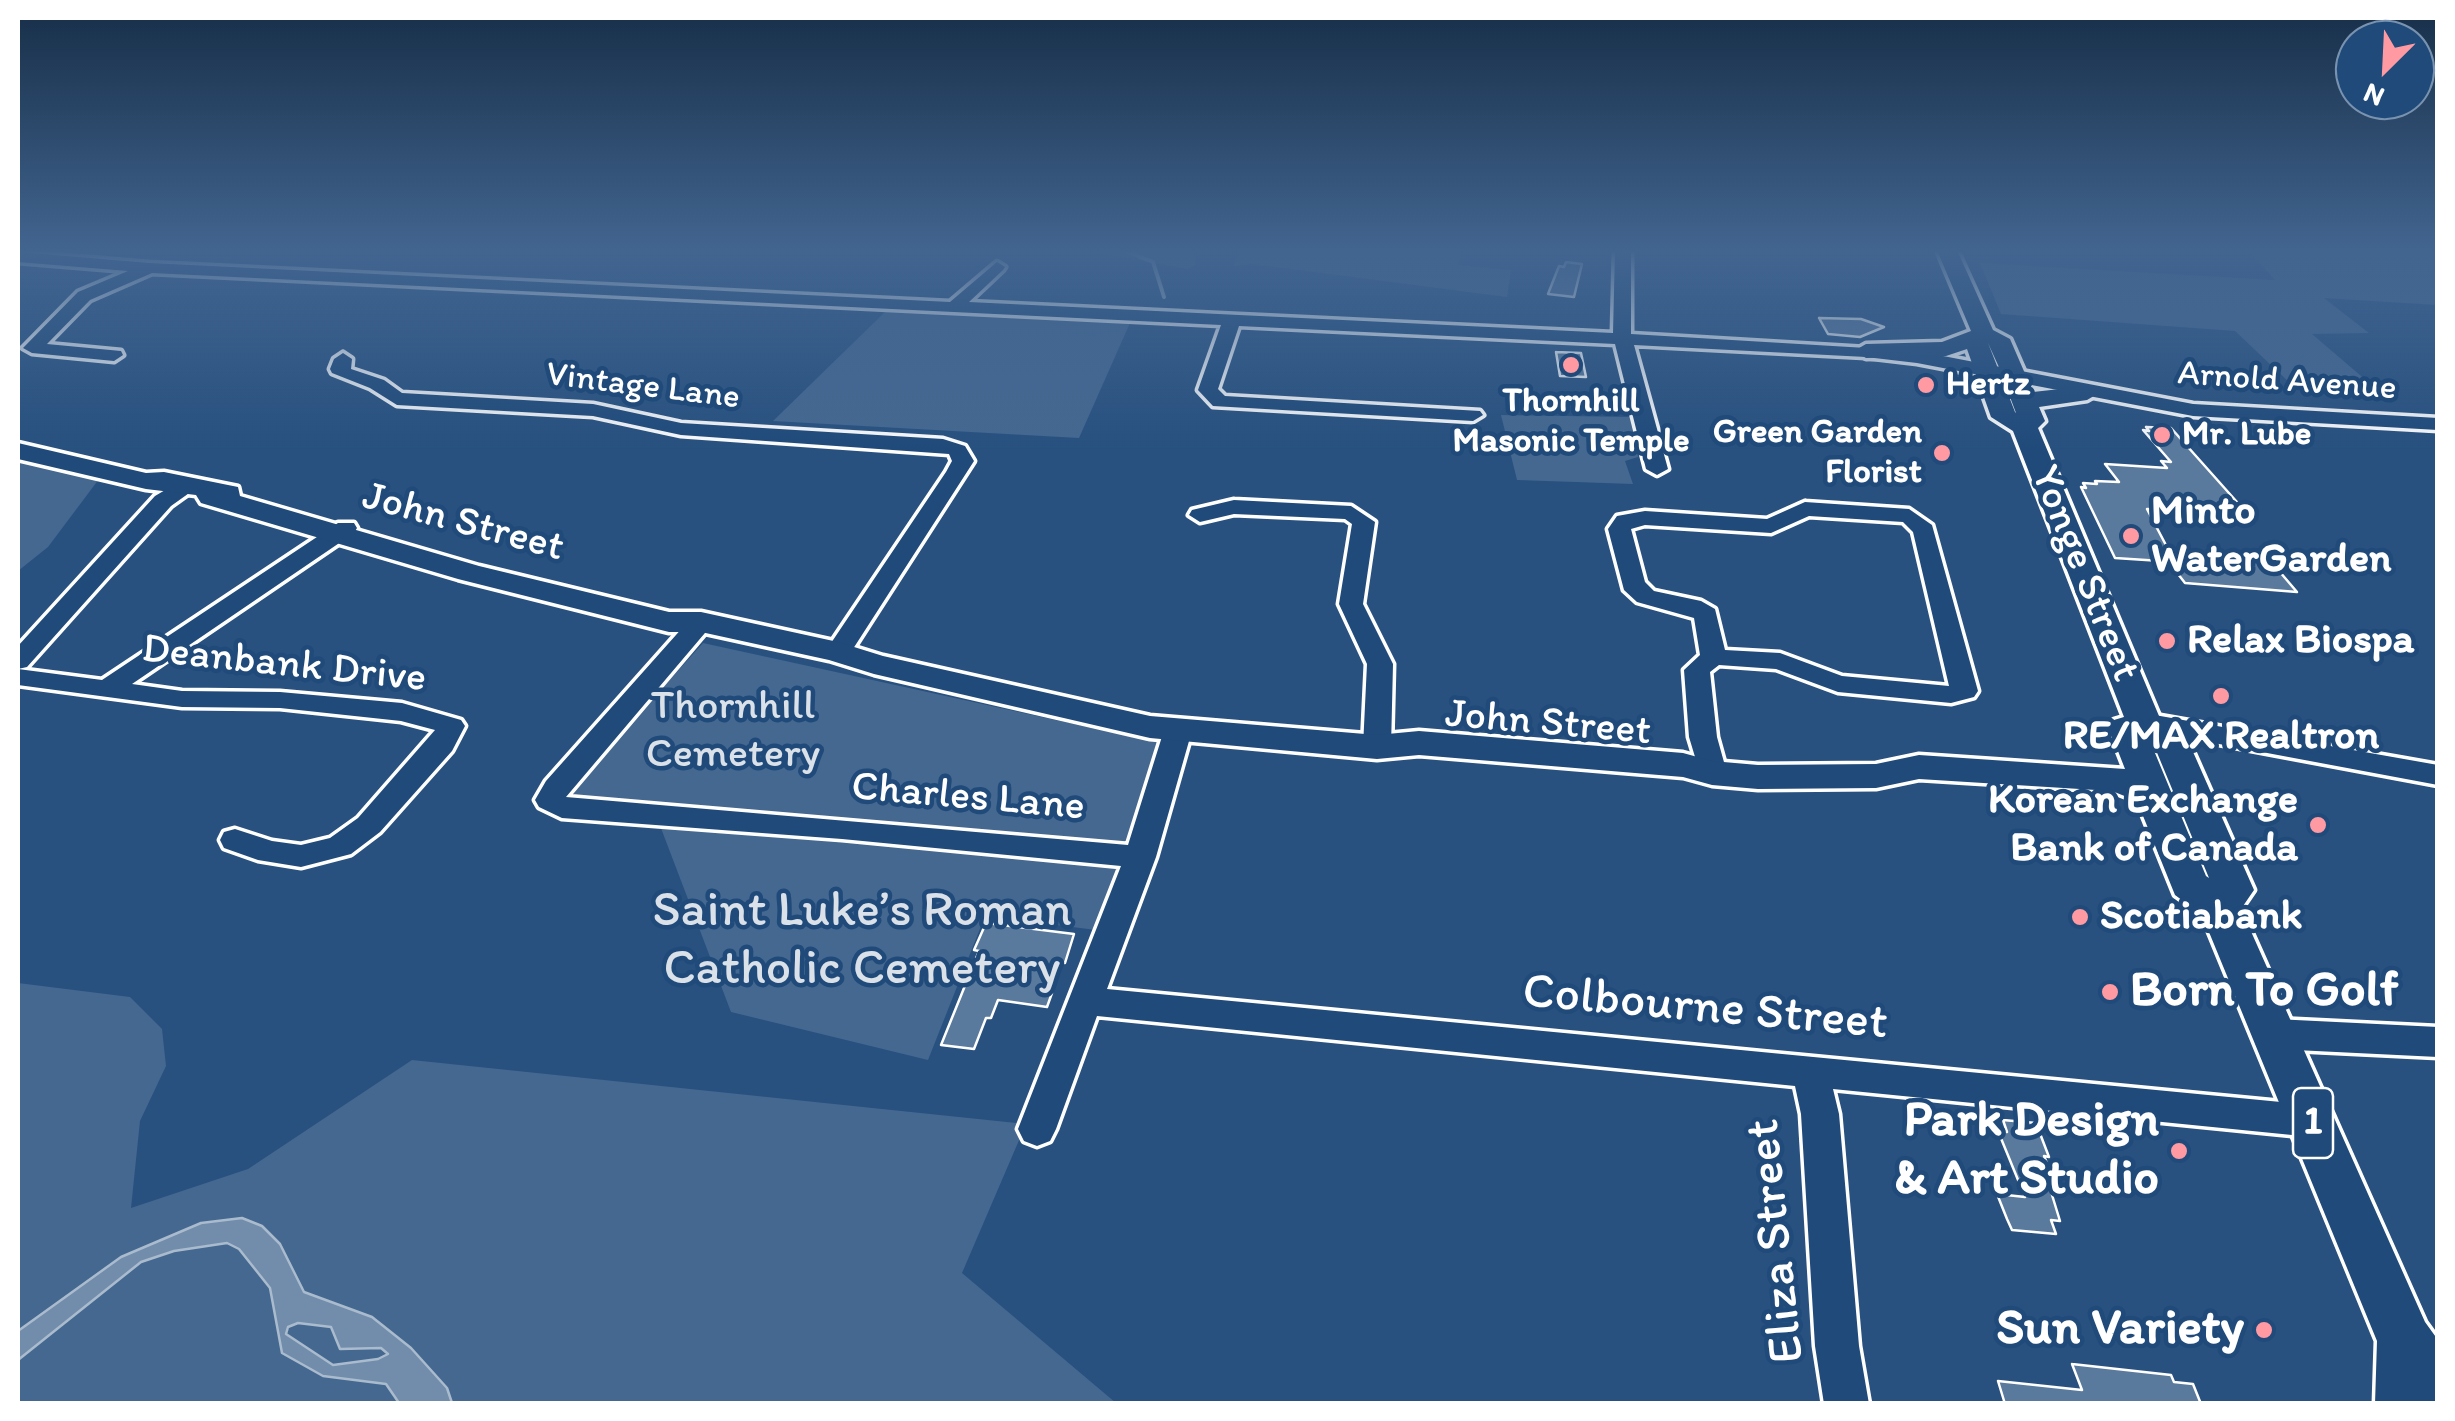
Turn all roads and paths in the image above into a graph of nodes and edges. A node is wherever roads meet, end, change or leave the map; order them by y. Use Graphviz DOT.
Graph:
graph roads {
  1 [pos="64,316"];
  2 [pos="1159,316"];
  3 [pos="1620,316"];
  4 [pos="1972,316"];
  5 [pos="1232,320"];
  6 [pos="1979,336"];
  7 [pos="1624,338"];
  8 [pos="1866,350"];
  9 [pos="114,355"];
  10 [pos="343,359"];
  11 [pos="1986,371"];
  12 [pos="2014,377"];
  13 [pos="2087,392"];
  14 [pos="1473,415"];
  15 [pos="2025,415"];
  16 [pos="2438,424"];
  17 [pos="18,440"];
  18 [pos="18,451"];
  19 [pos="1657,469"];
  20 [pos="186,486"];
  21 [pos="1200,515"];
  22 [pos="340,532"];
  23 [pos="701,622"];
  24 [pos="838,652"];
  25 [pos="1712,657"];
  26 [pos="18,661"];
  27 [pos="18,677"];
  28 [pos="105,690"];
  29 [pos="2144,722"];
  30 [pos="1178,727"];
  31 [pos="1378,747"];
  32 [pos="1712,774"];
  33 [pos="2438,774"];
  34 [pos="2153,792"];
  35 [pos="2195,797"];
  36 [pos="235,840"];
  37 [pos="1140,857"];
  38 [pos="2219,906"];
  39 [pos="1089,1001"];
  40 [pos="2274,1034"];
  41 [pos="2438,1042"];
  42 [pos="1809,1069"];
  43 [pos="2312,1121"];
  44 [pos="1037,1129"];
  45 [pos="2405,1341"];
  46 [pos="2438,1390"];
  47 [pos="1847,1404"];
  48 [pos="2404,1404"];
  1 -- 9 [label="street"];
  2 -- 5 [label="street, Arnold Avenue"];
  3 -- 7 [label="street"];
  4 -- 6 [label="main road, Yonge Street / 1"];
  5 -- 7 [label="street, Arnold Avenue"];
  5 -- 14 [label="street"];
  6 -- 8 [label="main road"];
  6 -- 11 [label="main road, Yonge Street / 1"];
  6 -- 12 [label="main road, Yonge Street / 1"];
  7 -- 8 [label="street, Arnold Avenue"];
  7 -- 19 [label="street"];
  8 -- 11 [label="street, Arnold Avenue"];
  10 -- 24 [label="street, Vintage Lane"];
  11 -- 12 [label="street, Arnold Avenue"];
  11 -- 15 [label="main road, Yonge Street / 1"];
  12 -- 13 [label="street, Arnold Avenue"];
  12 -- 15 [label="main road, Yonge Street / 1"];
  13 -- 15 [label="main road"];
  13 -- 16 [label="street, Arnold Avenue"];
  15 -- 29 [label="main road, Yonge Street / 1"];
  17 -- 20 [label="main road, John Street"];
  18 -- 20 [label="main road, John Street"];
  20 -- 22 [label="main road, John Street"];
  20 -- 26 [label="street"];
  21 -- 31 [label="street"];
  22 -- 23 [label="main road, John Street"];
  22 -- 28 [label="street"];
  23 -- 24 [label="main road, John Street"];
  23 -- 37 [label="street, Charles Lane"];
  24 -- 30 [label="main road, John Street"];
  25 -- 25 [label="street"];
  25 -- 32 [label="street"];
  27 -- 28 [label="street, Deanbank Drive"];
  28 -- 36 [label="street, Deanbank Drive"];
  29 -- 33 [label="street"];
  29 -- 34 [label="main road, Yonge Street / 1"];
  29 -- 35 [label="main road, Yonge Street / 1"];
  30 -- 31 [label="main road, John Street"];
  30 -- 37 [label="street"];
  31 -- 32 [label="main road, John Street"];
  32 -- 34 [label="main road, John Street"];
  34 -- 35 [label="main road, John Street"];
  34 -- 38 [label="main road, Yonge Street / 1"];
  35 -- 38 [label="main road, Yonge Street / 1"];
  37 -- 39 [label="street"];
  38 -- 40 [label="main road, Yonge Street / 1"];
  39 -- 42 [label="street, Colbourne Street"];
  39 -- 44 [label="street"];
  40 -- 41 [label="street"];
  40 -- 43 [label="main road, Yonge Street / 1"];
  42 -- 43 [label="street, Colbourne Street"];
  42 -- 47 [label="street, Eliza Street"];
  43 -- 45 [label="main road, Yonge Street / 1"];
  45 -- 46 [label="main road, Yonge Street / 1"];
  45 -- 48 [label="main road, Yonge Street / 1"];
}
